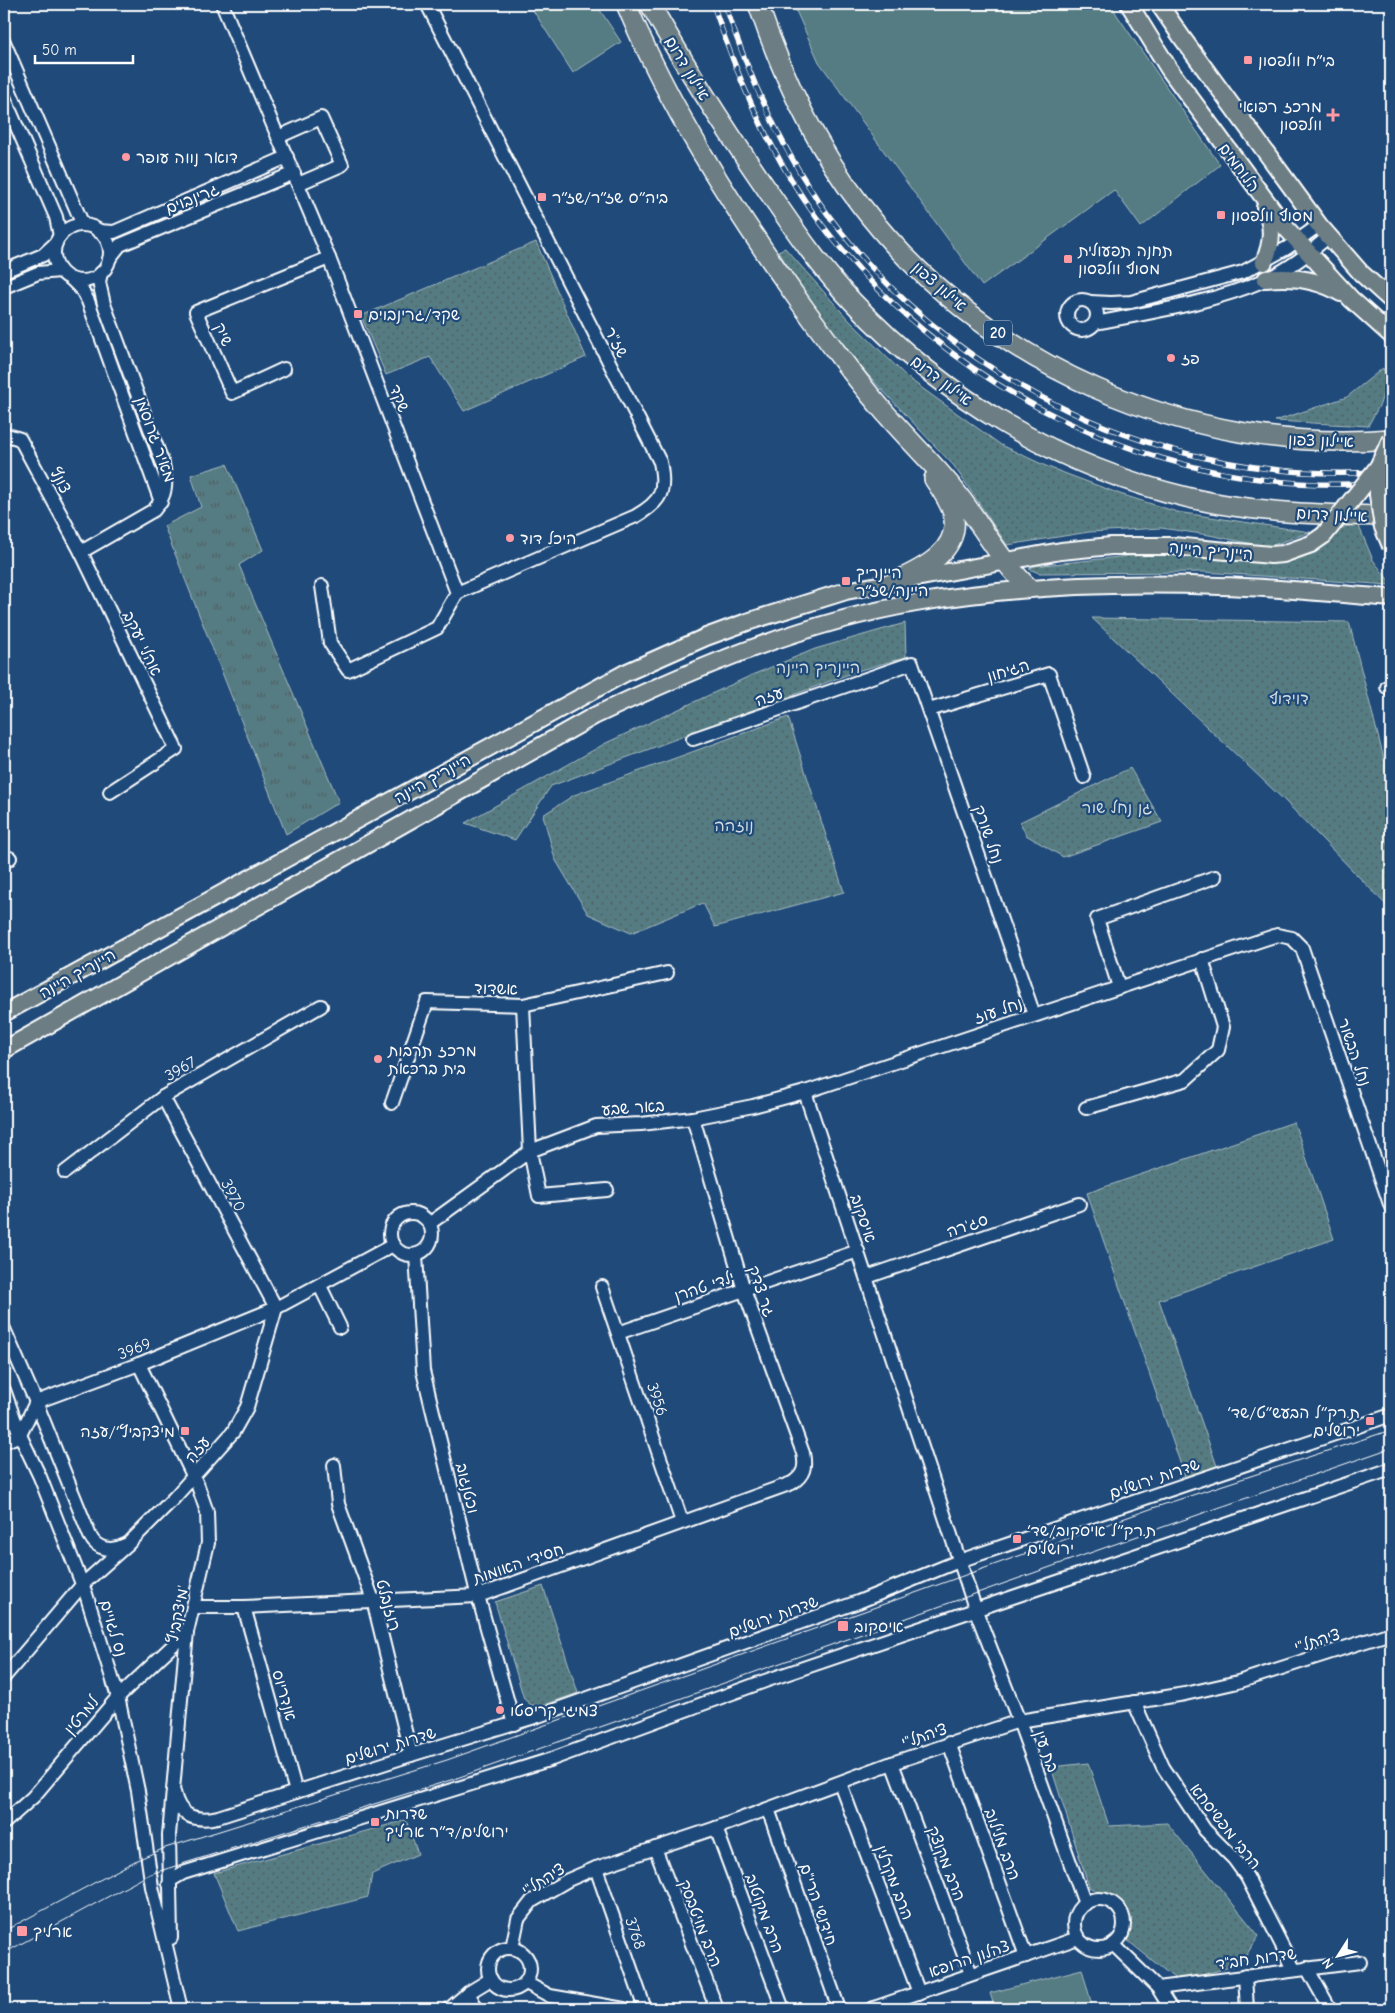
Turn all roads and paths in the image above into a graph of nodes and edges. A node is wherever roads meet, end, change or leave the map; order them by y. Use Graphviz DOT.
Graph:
graph roads {
  1 [pos="222,4"];
  2 [pos="427,4"];
  3 [pos="626,4"];
  4 [pos="650,4"];
  5 [pos="758,4"];
  6 [pos="1129,4"];
  7 [pos="1159,4"];
  8 [pos="4,42"];
  9 [pos="4,97"];
  10 [pos="32,108"];
  11 [pos="8,116"];
  12 [pos="278,137"];
  13 [pos="287,157"];
  14 [pos="296,179"];
  15 [pos="1259,193"];
  16 [pos="83,225"];
  17 [pos="98,231"];
  18 [pos="1324,231"];
  19 [pos="58,239"];
  20 [pos="1296,241"];
  21 [pos="1309,254"];
  22 [pos="109,258"];
  23 [pos="330,258"];
  24 [pos="1264,262"];
  25 [pos="4,271"];
  26 [pos="60,271"];
  27 [pos="100,273"];
  28 [pos="71,279"];
  29 [pos="1266,279"];
  30 [pos="4,287"];
  31 [pos="1351,299"];
  32 [pos="1391,300"];
  33 [pos="1090,302"];
  34 [pos="1096,323"];
  35 [pos="1391,335"];
  36 [pos="284,369"];
  37 [pos="4,434"];
  38 [pos="1391,439"];
  39 [pos="912,444"];
  40 [pos="1378,467"];
  41 [pos="161,502"];
  42 [pos="1391,516"];
  43 [pos="1391,546"];
  44 [pos="81,552"];
  45 [pos="1003,561"];
  46 [pos="896,581"];
  47 [pos="322,586"];
  48 [pos="1029,588"];
  49 [pos="457,593"];
  50 [pos="1391,598"];
  51 [pos="912,664"];
  52 [pos="929,710"];
  53 [pos="693,739"];
  54 [pos="1084,777"];
  55 [pos="110,792"];
  56 [pos="1215,877"];
  57 [pos="1292,938"];
  58 [pos="1202,960"];
  59 [pos="667,974"];
  60 [pos="1119,987"];
  61 [pos="523,1005"];
  62 [pos="321,1006"];
  63 [pos="4,1013"];
  64 [pos="1034,1015"];
  65 [pos="4,1050"];
  66 [pos="805,1092"];
  67 [pos="163,1097"];
  68 [pos="392,1102"];
  69 [pos="1086,1108"];
  70 [pos="693,1118"];
  71 [pos="530,1151"];
  72 [pos="65,1172"];
  73 [pos="607,1190"];
  74 [pos="1079,1204"];
  75 [pos="1391,1208"];
  76 [pos="429,1224"];
  77 [pos="393,1245"];
  78 [pos="858,1251"];
  79 [pos="416,1255"];
  80 [pos="867,1277"];
  81 [pos="320,1286"];
  82 [pos="602,1287"];
  83 [pos="744,1290"];
  84 [pos="276,1308"];
  85 [pos="340,1327"];
  86 [pos="4,1330"];
  87 [pos="618,1333"];
  88 [pos="139,1364"];
  89 [pos="4,1390"];
  90 [pos="36,1402"];
  91 [pos="1391,1415"];
  92 [pos="20,1435"];
  93 [pos="4,1442"];
  94 [pos="334,1465"];
  95 [pos="1391,1469"];
  96 [pos="804,1472"];
  97 [pos="194,1477"];
  98 [pos="682,1522"];
  99 [pos="128,1544"];
  100 [pos="959,1561"];
  101 [pos="83,1584"];
  102 [pos="478,1596"];
  103 [pos="373,1600"];
  104 [pos="194,1607"];
  105 [pos="244,1607"];
  106 [pos="976,1611"];
  107 [pos="187,1632"];
  108 [pos="1391,1633"];
  109 [pos="4,1677"];
  110 [pos="118,1697"];
  111 [pos="1134,1702"];
  112 [pos="1019,1721"];
  113 [pos="514,1724"];
  114 [pos="949,1743"];
  115 [pos="411,1755"];
  116 [pos="892,1763"];
  117 [pos="840,1783"];
  118 [pos="174,1792"];
  119 [pos="296,1792"];
  120 [pos="768,1809"];
  121 [pos="4,1823"];
  122 [pos="716,1828"];
  123 [pos="655,1848"];
  124 [pos="596,1868"];
  125 [pos="169,1884"];
  126 [pos="1085,1904"];
  127 [pos="1078,1938"];
  128 [pos="1114,1945"];
  129 [pos="512,1948"];
  130 [pos="1026,1956"];
  131 [pos="1360,1962"];
  132 [pos="172,1964"];
  133 [pos="1307,1968"];
  134 [pos="1294,1969"];
  135 [pos="971,1974"];
  136 [pos="1245,1976"];
  137 [pos="491,1980"];
  138 [pos="526,1983"];
  139 [pos="1158,1988"];
  140 [pos="468,1993"];
  141 [pos="919,1993"];
  142 [pos="560,1998"];
  143 [pos="182,2009"];
  144 [pos="449,2009"];
  145 [pos="477,2009"];
  146 [pos="566,2009"];
  147 [pos="624,2009"];
  148 [pos="645,2009"];
  149 [pos="717,2009"];
  150 [pos="783,2009"];
  151 [pos="838,2009"];
  152 [pos="871,2009"];
  153 [pos="1171,2009"];
  154 [pos="1247,2009"];
  155 [pos="1330,2009"];
  1 -- 12 [label="street, שקד"];
  2 -- 49 [label="street, שז\"ר"];
  3 -- 39 [label="highway"];
  4 -- 42 [label="highway, איילון דרום"];
  5 -- 38 [label="highway, איילון צפון / 20"];
  6 -- 15 [label="main road, הלוחמים"];
  7 -- 18 [label="main road, הלוחמים"];
  8 -- 10 [label="street"];
  9 -- 11 [label="street"];
  10 -- 11 [label="street"];
  10 -- 16 [label="street"];
  11 -- 19 [label="street"];
  12 -- 13 [label="street, שקד"];
  12 -- 14 [label="street, גרינבוים"];
  13 -- 14 [label="street, שקד"];
  13 -- 17 [label="street, גרינבוים"];
  14 -- 22 [label="street, גרינבוים"];
  14 -- 23 [label="street, שקד"];
  15 -- 20 [label="main road, הלוחמים"];
  15 -- 24 [label="main road"];
  16 -- 17 [label="street"];
  16 -- 19 [label="street"];
  17 -- 22 [label="street"];
  18 -- 20 [label="street"];
  18 -- 21 [label="street"];
  18 -- 32 [label="main road, הלוחמים"];
  19 -- 25 [label="street"];
  19 -- 26 [label="street"];
  20 -- 21 [label="main road, הלוחמים"];
  20 -- 24 [label="street"];
  21 -- 29 [label="street"];
  21 -- 31 [label="main road, הלוחמים"];
  22 -- 27 [label="street"];
  23 -- 36 [label="street, שיק"];
  23 -- 49 [label="street, שקד"];
  24 -- 33 [label="street"];
  26 -- 28 [label="street"];
  26 -- 30 [label="street"];
  27 -- 28 [label="street"];
  27 -- 41 [label="street, מאיר גרוסמן"];
  28 -- 41 [label="street, מאיר גרוסמן"];
  29 -- 31 [label="main road"];
  29 -- 34 [label="street"];
  31 -- 35 [label="main road, הלוחמים"];
  33 -- 34 [label="street"];
  33 -- 34 [label="street"];
  37 -- 44 [label="street, צונץ"];
  38 -- 40 [label="main road, bridge"];
  39 -- 45 [label="highway"];
  39 -- 46 [label="highway"];
  40 -- 43 [label="main road, bridge"];
  40 -- 45 [label="main road, היינריך היינה, bridge"];
  41 -- 44 [label="street"];
  44 -- 55 [label="street, אהלי יעקב"];
  45 -- 46 [label="main road, היינריך היינה"];
  45 -- 48 [label="highway"];
  46 -- 63 [label="main road, היינריך היינה"];
  47 -- 49 [label="street"];
  48 -- 50 [label="main road, היינריך היינה"];
  48 -- 65 [label="main road, היינריך היינה"];
  51 -- 52 [label="street, נחל שורק"];
  51 -- 53 [label="street, עזה"];
  52 -- 54 [label="street, הגיחון"];
  52 -- 64 [label="street, נחל שורק"];
  56 -- 60 [label="street"];
  57 -- 58 [label="street, נחל עוז"];
  57 -- 75 [label="street, נחל הבשור"];
  58 -- 60 [label="street, נחל עוז"];
  58 -- 69 [label="street"];
  59 -- 61 [label="street, אשדוד"];
  60 -- 64 [label="street, נחל עוז"];
  61 -- 68 [label="street, אשדוד"];
  61 -- 71 [label="street"];
  62 -- 67 [label="street, 3967"];
  64 -- 66 [label="street, נחל עוז"];
  66 -- 70 [label="street, באר שבע"];
  66 -- 78 [label="street, איסקוב"];
  67 -- 72 [label="street, 3967"];
  67 -- 84 [label="street, 3970"];
  70 -- 71 [label="street, באר שבע"];
  70 -- 83 [label="street, גר צדק"];
  71 -- 73 [label="street"];
  71 -- 76 [label="street, באר שבע"];
  74 -- 80 [label="street, סג'רה"];
  76 -- 77 [label="street"];
  76 -- 79 [label="street"];
  77 -- 79 [label="street"];
  77 -- 81 [label="street"];
  78 -- 80 [label="street, איסקוב"];
  78 -- 83 [label="street, ילדי טהרן"];
  79 -- 102 [label="street, וכטנגוב"];
  80 -- 100 [label="street, איסקוב"];
  81 -- 84 [label="street"];
  81 -- 85 [label="street"];
  82 -- 87 [label="street, 3956"];
  83 -- 87 [label="street, ילדי טהרן"];
  83 -- 96 [label="street, גר צדק"];
  84 -- 88 [label="street, 3969"];
  84 -- 97 [label="street, עזה"];
  86 -- 90 [label="street"];
  87 -- 98 [label="street, 3956"];
  88 -- 90 [label="street, 3969"];
  88 -- 97 [label="street, מיצקביץ'"];
  89 -- 92 [label="street, נס לגויים"];
  90 -- 92 [label="street"];
  90 -- 99 [label="street"];
  91 -- 100 [label="street, שדרות ירושלים"];
  92 -- 93 [label="street"];
  92 -- 101 [label="street, נס לגויים"];
  94 -- 103 [label="street, רוזנבלט"];
  95 -- 106 [label="street"];
  96 -- 98 [label="street, חסידי האומות"];
  97 -- 99 [label="street, עזה"];
  97 -- 104 [label="street, מיצקביץ'"];
  98 -- 102 [label="street, חסידי האומות"];
  99 -- 101 [label="street, עזה"];
  100 -- 106 [label="street, איסקוב"];
  100 -- 113 [label="street, שדרות ירושלים"];
  101 -- 109 [label="street, עזה"];
  101 -- 110 [label="street, נס לגויים"];
  102 -- 103 [label="street, חסידי האומות"];
  102 -- 113 [label="street, וכטנגוב"];
  103 -- 105 [label="street, חסידי האומות"];
  103 -- 115 [label="street, רוזנבלט"];
  104 -- 105 [label="street, חסידי האומות"];
  104 -- 107 [label="street, מיצקביץ'"];
  105 -- 119 [label="street, אנדריוס"];
  106 -- 112 [label="street, בת עין"];
  106 -- 125 [label="street"];
  107 -- 110 [label="street, למרטין"];
  107 -- 118 [label="street, מיצקביץ'"];
  108 -- 111 [label="street, ציהתל\"י"];
  110 -- 121 [label="street, למרטין"];
  110 -- 132 [label="street, נס לגויים"];
  111 -- 112 [label="street, ציהתל\"י"];
  111 -- 134 [label="street, הרבי מפשיסחא"];
  112 -- 114 [label="street, ציהתל\"י"];
  112 -- 126 [label="street, בת עין"];
  113 -- 115 [label="street, שדרות ירושלים"];
  114 -- 116 [label="street, ציהתל\"י"];
  114 -- 130 [label="street, הרב מלילוב"];
  115 -- 119 [label="street, שדרות ירושלים"];
  116 -- 117 [label="street, ציהתל\"י"];
  116 -- 135 [label="street, הרב מקוצק"];
  117 -- 120 [label="street, ציהתל\"י"];
  117 -- 141 [label="street, הרב מקרלין"];
  118 -- 119 [label="street, שדרות ירושלים"];
  118 -- 125 [label="street, מיצקביץ'"];
  120 -- 122 [label="street, ציהתל\"י"];
  120 -- 151 [label="street, חידושי הרי\"ם"];
  122 -- 123 [label="street, ציהתל\"י"];
  122 -- 150 [label="street, הרב מקוטוב"];
  123 -- 124 [label="street, ציהתל\"י"];
  123 -- 149 [label="street, הרב מויטבסק"];
  124 -- 129 [label="street, ציהתל\"י"];
  124 -- 148 [label="street, 3768"];
  125 -- 132 [label="street, מיצקביץ'"];
  126 -- 127 [label="street"];
  126 -- 128 [label="street"];
  127 -- 128 [label="street"];
  127 -- 130 [label="street, צהלון הרופא"];
  128 -- 139 [label="street"];
  129 -- 137 [label="street"];
  129 -- 138 [label="street"];
  130 -- 135 [label="street, צהלון הרופא"];
  131 -- 133 [label="street, שדרות חב\"ד"];
  132 -- 143 [label="street"];
  133 -- 134 [label="street, שדרות חב\"ד"];
  133 -- 155 [label="street"];
  134 -- 136 [label="street, שדרות חב\"ד"];
  135 -- 141 [label="street, צהלון הרופא"];
  136 -- 139 [label="street, שדרות חב\"ד"];
  136 -- 154 [label="street"];
  137 -- 138 [label="street"];
  137 -- 140 [label="street"];
  138 -- 142 [label="street"];
  139 -- 153 [label="street"];
  140 -- 144 [label="street"];
  140 -- 145 [label="street"];
  141 -- 152 [label="street, צהלון הרופא"];
  142 -- 146 [label="street"];
  142 -- 147 [label="street"];
}
